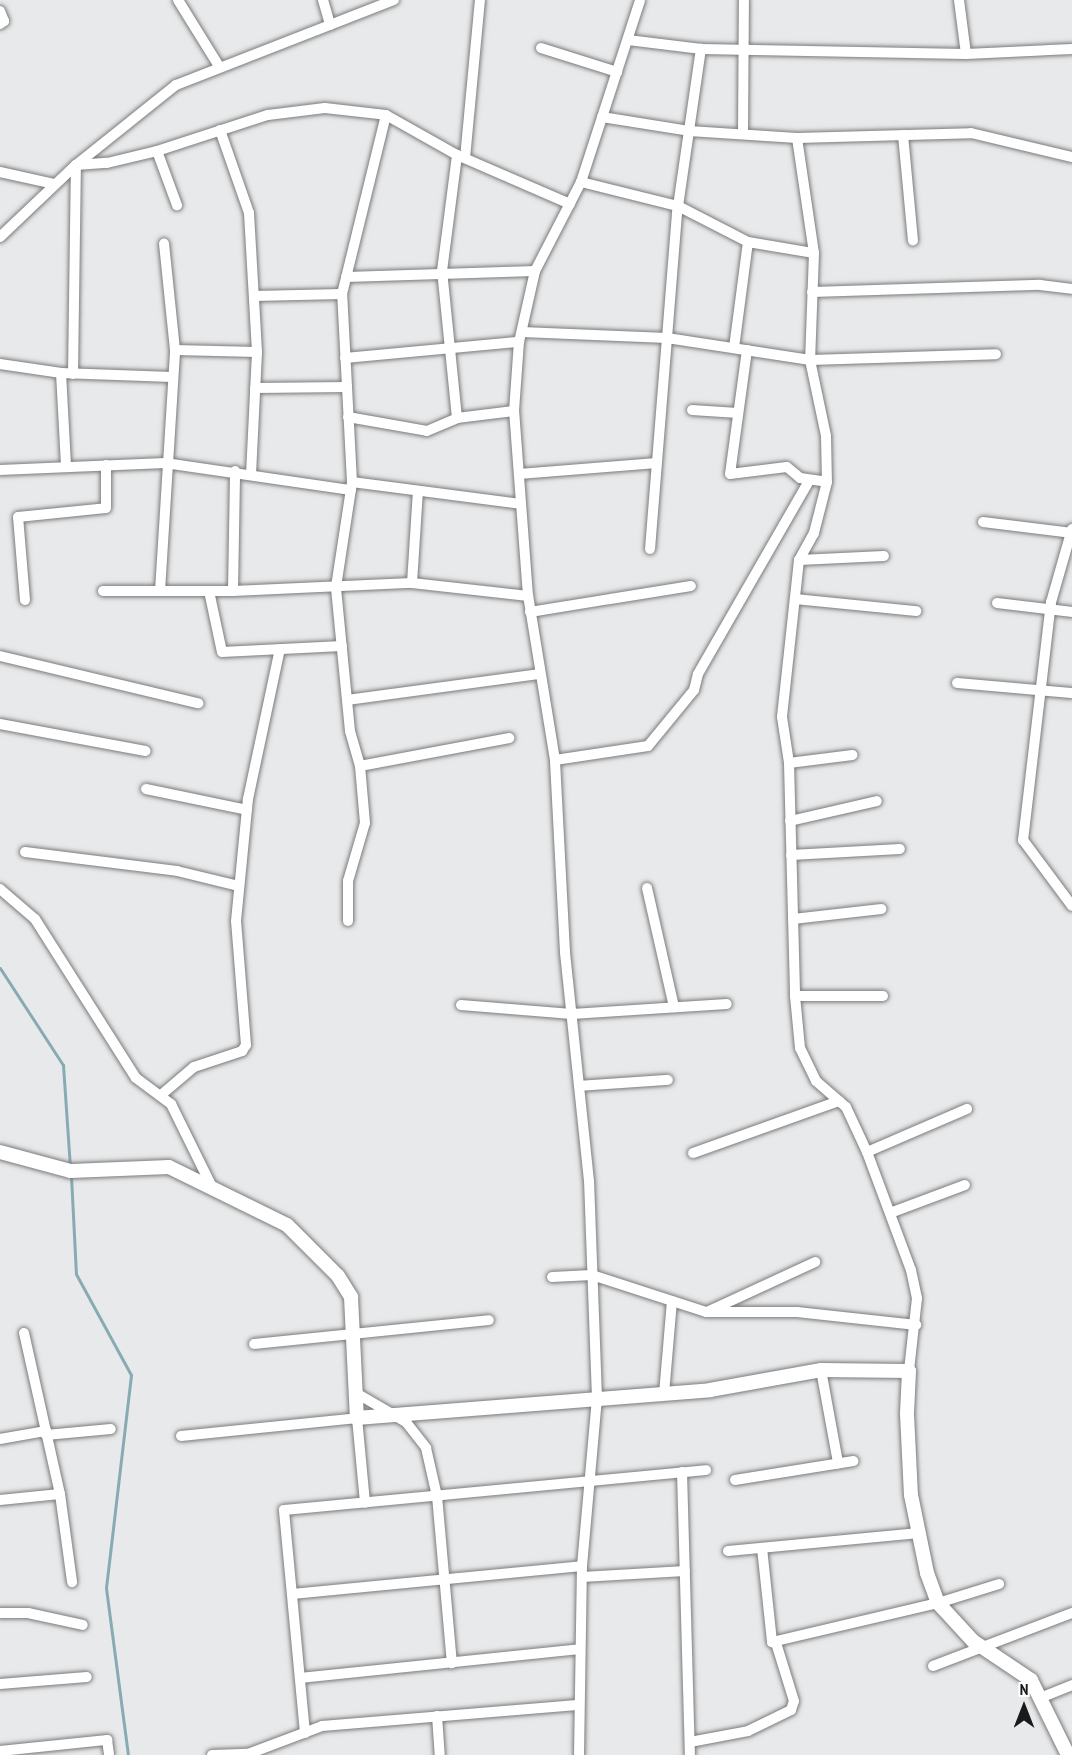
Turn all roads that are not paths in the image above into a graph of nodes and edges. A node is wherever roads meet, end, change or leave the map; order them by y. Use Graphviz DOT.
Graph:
graph roads {
  1 [pos="178,0"];
  2 [pos="323,0"];
  3 [pos="394,0"];
  4 [pos="480,0"];
  5 [pos="640,0"];
  6 [pos="744,0"];
  7 [pos="959,0"];
  8 [pos="0,11"];
  9 [pos="0,24"];
  10 [pos="330,25"];
  11 [pos="628,40"];
  12 [pos="541,48"];
  13 [pos="701,49"];
  14 [pos="1072,49"];
  15 [pos="744,50"];
  16 [pos="966,54"];
  17 [pos="219,66"];
  18 [pos="617,72"];
  19 [pos="386,115"];
  20 [pos="602,117"];
  21 [pos="220,130"];
  22 [pos="689,131"];
  23 [pos="743,135"];
  24 [pos="903,135"];
  25 [pos="797,138"];
  26 [pos="157,151"];
  27 [pos="1072,156"];
  28 [pos="461,157"];
  29 [pos="76,165"];
  30 [pos="0,172"];
  31 [pos="581,182"];
  32 [pos="54,184"];
  33 [pos="570,204"];
  34 [pos="177,206"];
  35 [pos="678,206"];
  36 [pos="0,237"];
  37 [pos="913,241"];
  38 [pos="748,242"];
  39 [pos="164,244"];
  40 [pos="814,253"];
  41 [pos="442,271"];
  42 [pos="535,271"];
  43 [pos="346,278"];
  44 [pos="1072,289"];
  45 [pos="812,292"];
  46 [pos="342,294"];
  47 [pos="254,296"];
  48 [pos="520,337"];
  49 [pos="667,338"];
  50 [pos="734,348"];
  51 [pos="449,349"];
  52 [pos="175,350"];
  53 [pos="747,350"];
  54 [pos="257,352"];
  55 [pos="996,354"];
  56 [pos="345,358"];
  57 [pos="810,360"];
  58 [pos="0,364"];
  59 [pos="61,373"];
  60 [pos="74,374"];
  61 [pos="172,377"];
  62 [pos="347,387"];
  63 [pos="255,388"];
  64 [pos="692,410"];
  65 [pos="514,411"];
  66 [pos="738,412"];
  67 [pos="348,417"];
  68 [pos="457,418"];
  69 [pos="165,463"];
  70 [pos="657,463"];
  71 [pos="106,465"];
  72 [pos="66,466"];
  73 [pos="0,470"];
  74 [pos="235,471"];
  75 [pos="251,474"];
  76 [pos="519,474"];
  77 [pos="809,481"];
  78 [pos="827,482"];
  79 [pos="351,486"];
  80 [pos="418,491"];
  81 [pos="521,504"];
  82 [pos="983,522"];
  83 [pos="1072,531"];
  84 [pos="650,549"];
  85 [pos="884,556"];
  86 [pos="799,560"];
  87 [pos="412,583"];
  88 [pos="691,586"];
  89 [pos="336,587"];
  90 [pos="103,591"];
  91 [pos="160,591"];
  92 [pos="209,591"];
  93 [pos="233,591"];
  94 [pos="528,596"];
  95 [pos="795,599"];
  96 [pos="26,600"];
  97 [pos="996,603"];
  98 [pos="1050,610"];
  99 [pos="916,611"];
  100 [pos="530,612"];
  101 [pos="1072,612"];
  102 [pos="342,646"];
  103 [pos="280,649"];
  104 [pos="0,656"];
  105 [pos="0,667"];
  106 [pos="540,674"];
  107 [pos="957,683"];
  108 [pos="1041,688"];
  109 [pos="1072,693"];
  110 [pos="347,700"];
  111 [pos="198,703"];
  112 [pos="0,724"];
  113 [pos="509,738"];
  114 [pos="146,751"];
  115 [pos="852,755"];
  116 [pos="555,760"];
  117 [pos="789,763"];
  118 [pos="360,766"];
  119 [pos="146,789"];
  120 [pos="878,801"];
  121 [pos="247,810"];
  122 [pos="790,821"];
  123 [pos="900,849"];
  124 [pos="26,852"];
  125 [pos="791,855"];
  126 [pos="239,886"];
  127 [pos="647,888"];
  128 [pos="0,889"];
  129 [pos="1072,906"];
  130 [pos="881,909"];
  131 [pos="793,919"];
  132 [pos="348,921"];
  133 [pos="795,996"];
  134 [pos="883,996"];
  135 [pos="727,1004"];
  136 [pos="460,1005"];
  137 [pos="674,1007"];
  138 [pos="572,1014"];
  139 [pos="668,1080"];
  140 [pos="579,1086"];
  141 [pos="161,1095"];
  142 [pos="839,1101"];
  143 [pos="967,1109"];
  144 [pos="867,1152"];
  145 [pos="693,1153"];
  146 [pos="4,1156"];
  147 [pos="212,1185"];
  148 [pos="964,1185"];
  149 [pos="890,1213"];
  150 [pos="815,1262"];
  151 [pos="592,1275"];
  152 [pos="552,1277"];
  153 [pos="672,1301"];
  154 [pos="706,1312"];
  155 [pos="489,1320"];
  156 [pos="916,1325"];
  157 [pos="24,1333"];
  158 [pos="353,1334"];
  159 [pos="254,1344"];
  160 [pos="821,1370"];
  161 [pos="909,1371"];
  162 [pos="356,1393"];
  163 [pos="664,1394"];
  164 [pos="597,1398"];
  165 [pos="396,1415"];
  166 [pos="357,1418"];
  167 [pos="111,1429"];
  168 [pos="46,1433"];
  169 [pos="181,1436"];
  170 [pos="0,1439"];
  171 [pos="853,1461"];
  172 [pos="838,1463"];
  173 [pos="706,1470"];
  174 [pos="682,1472"];
  175 [pos="735,1480"];
  176 [pos="590,1481"];
  177 [pos="60,1494"];
  178 [pos="437,1496"];
  179 [pos="0,1500"];
  180 [pos="365,1503"];
  181 [pos="919,1533"];
  182 [pos="762,1548"];
  183 [pos="728,1551"];
  184 [pos="685,1571"];
  185 [pos="582,1572"];
  186 [pos="444,1579"];
  187 [pos="72,1582"];
  188 [pos="999,1584"];
  189 [pos="292,1594"];
  190 [pos="938,1603"];
  191 [pos="0,1613"];
  192 [pos="1072,1614"];
  193 [pos="83,1626"];
  194 [pos="776,1643"];
  195 [pos="982,1647"];
  196 [pos="579,1649"];
  197 [pos="452,1663"];
  198 [pos="933,1666"];
  199 [pos="87,1677"];
  200 [pos="300,1678"];
  201 [pos="0,1684"];
  202 [pos="1072,1685"];
  203 [pos="1040,1698"];
  204 [pos="577,1705"];
  205 [pos="437,1716"];
  206 [pos="305,1732"];
  207 [pos="690,1742"];
  208 [pos="0,1751"];
  209 [pos="109,1755"];
  210 [pos="212,1755"];
  211 [pos="440,1755"];
  212 [pos="579,1755"];
  213 [pos="690,1755"];
  214 [pos="1068,1755"];
  1 -- 17 [label="street"];
  2 -- 10 [label="street"];
  3 -- 10 [label="street"];
  4 -- 28 [label="street"];
  5 -- 11 [label="street"];
  6 -- 15 [label="street"];
  7 -- 16 [label="street"];
  8 -- 9 [label="street"];
  10 -- 17 [label="street"];
  11 -- 13 [label="street"];
  11 -- 18 [label="street"];
  12 -- 18 [label="street"];
  13 -- 15 [label="street"];
  13 -- 22 [label="street"];
  14 -- 16 [label="street"];
  15 -- 16 [label="street"];
  15 -- 23 [label="street"];
  17 -- 29 [label="street"];
  18 -- 20 [label="street"];
  19 -- 21 [label="street"];
  19 -- 28 [label="street"];
  19 -- 43 [label="street"];
  20 -- 22 [label="street"];
  20 -- 31 [label="street"];
  21 -- 26 [label="street"];
  21 -- 47 [label="street"];
  22 -- 23 [label="street"];
  22 -- 35 [label="street"];
  23 -- 25 [label="street"];
  24 -- 25 [label="street"];
  24 -- 27 [label="street"];
  24 -- 37 [label="street"];
  25 -- 40 [label="street"];
  26 -- 29 [label="street"];
  26 -- 34 [label="street"];
  28 -- 33 [label="street"];
  28 -- 41 [label="street"];
  29 -- 32 [label="street"];
  29 -- 60 [label="street"];
  30 -- 32 [label="street"];
  31 -- 33 [label="street"];
  31 -- 35 [label="street"];
  32 -- 36 [label="street"];
  33 -- 42 [label="street"];
  35 -- 38 [label="street"];
  35 -- 49 [label="street"];
  38 -- 40 [label="street"];
  38 -- 50 [label="street"];
  39 -- 52 [label="street"];
  40 -- 45 [label="street"];
  41 -- 42 [label="street"];
  41 -- 43 [label="street"];
  41 -- 51 [label="street"];
  42 -- 48 [label="street"];
  43 -- 46 [label="street"];
  44 -- 45 [label="street"];
  45 -- 57 [label="street"];
  46 -- 47 [label="street"];
  46 -- 56 [label="street"];
  47 -- 54 [label="street"];
  48 -- 49 [label="street"];
  48 -- 51 [label="street"];
  48 -- 65 [label="street"];
  49 -- 50 [label="street"];
  49 -- 70 [label="street"];
  50 -- 53 [label="street"];
  51 -- 56 [label="street"];
  51 -- 68 [label="street"];
  52 -- 54 [label="street"];
  52 -- 61 [label="street"];
  53 -- 57 [label="street"];
  53 -- 66 [label="street"];
  54 -- 63 [label="street"];
  55 -- 57 [label="street"];
  56 -- 62 [label="street"];
  57 -- 78 [label="street"];
  58 -- 59 [label="street"];
  59 -- 60 [label="street"];
  59 -- 72 [label="street"];
  60 -- 61 [label="street"];
  61 -- 69 [label="street"];
  62 -- 63 [label="street"];
  62 -- 67 [label="street"];
  63 -- 75 [label="street"];
  64 -- 66 [label="street"];
  65 -- 68 [label="street"];
  65 -- 76 [label="street"];
  66 -- 77 [label="street"];
  67 -- 68 [label="street"];
  67 -- 79 [label="street"];
  69 -- 71 [label="street"];
  69 -- 74 [label="street"];
  69 -- 91 [label="street"];
  70 -- 76 [label="street"];
  70 -- 84 [label="street"];
  71 -- 72 [label="street"];
  71 -- 96 [label="street"];
  72 -- 73 [label="street"];
  74 -- 75 [label="street"];
  74 -- 93 [label="street"];
  75 -- 79 [label="street"];
  76 -- 81 [label="street"];
  77 -- 78 [label="street"];
  77 -- 116 [label="street"];
  78 -- 86 [label="street"];
  79 -- 80 [label="street"];
  79 -- 89 [label="street"];
  80 -- 81 [label="street"];
  80 -- 87 [label="street"];
  81 -- 94 [label="street"];
  82 -- 83 [label="street"];
  83 -- 98 [label="street"];
  85 -- 86 [label="street"];
  86 -- 95 [label="street"];
  87 -- 89 [label="street"];
  87 -- 94 [label="street"];
  88 -- 100 [label="street"];
  89 -- 93 [label="street"];
  89 -- 102 [label="street"];
  90 -- 91 [label="street"];
  91 -- 92 [label="street"];
  92 -- 93 [label="street"];
  92 -- 103 [label="street"];
  94 -- 100 [label="street"];
  95 -- 99 [label="street"];
  95 -- 117 [label="street"];
  97 -- 98 [label="street"];
  98 -- 101 [label="street"];
  98 -- 108 [label="street"];
  100 -- 106 [label="street"];
  102 -- 103 [label="street"];
  102 -- 110 [label="street"];
  103 -- 121 [label="street"];
  104 -- 105 [label="street"];
  104 -- 111 [label="street"];
  106 -- 110 [label="street"];
  106 -- 116 [label="street"];
  107 -- 108 [label="street"];
  108 -- 109 [label="street"];
  108 -- 129 [label="street"];
  110 -- 118 [label="street"];
  112 -- 114 [label="street"];
  113 -- 118 [label="street"];
  115 -- 117 [label="street"];
  116 -- 138 [label="street"];
  117 -- 122 [label="street"];
  118 -- 132 [label="street"];
  119 -- 121 [label="street"];
  120 -- 122 [label="street"];
  121 -- 126 [label="street"];
  122 -- 125 [label="street"];
  123 -- 125 [label="street"];
  124 -- 126 [label="street"];
  125 -- 131 [label="street"];
  126 -- 141 [label="street"];
  127 -- 137 [label="street"];
  128 -- 141 [label="street"];
  130 -- 131 [label="street"];
  131 -- 133 [label="street"];
  133 -- 134 [label="street"];
  133 -- 142 [label="street"];
  135 -- 137 [label="street"];
  136 -- 138 [label="street"];
  137 -- 138 [label="street"];
  138 -- 140 [label="street"];
  139 -- 140 [label="street"];
  140 -- 151 [label="street"];
  141 -- 147 [label="street"];
  142 -- 144 [label="street"];
  142 -- 145 [label="street"];
  143 -- 144 [label="street"];
  144 -- 149 [label="street"];
  146 -- 147 [label="street"];
  147 -- 158 [label="street"];
  148 -- 149 [label="street"];
  149 -- 156 [label="street"];
  150 -- 154 [label="street"];
  151 -- 152 [label="street"];
  151 -- 153 [label="street"];
  151 -- 164 [label="street"];
  153 -- 154 [label="street"];
  153 -- 163 [label="street"];
  154 -- 156 [label="street"];
  155 -- 158 [label="street"];
  156 -- 161 [label="street"];
  157 -- 168 [label="street"];
  158 -- 159 [label="street"];
  158 -- 162 [label="street"];
  160 -- 161 [label="street"];
  160 -- 163 [label="street"];
  160 -- 172 [label="street"];
  161 -- 181 [label="street"];
  162 -- 165 [label="street"];
  162 -- 166 [label="street"];
  163 -- 164 [label="street"];
  164 -- 165 [label="street"];
  164 -- 176 [label="street"];
  165 -- 166 [label="street"];
  165 -- 178 [label="street"];
  166 -- 169 [label="street"];
  166 -- 180 [label="street"];
  167 -- 168 [label="street"];
  168 -- 170 [label="street"];
  168 -- 177 [label="street"];
  171 -- 172 [label="street"];
  172 -- 175 [label="street"];
  173 -- 174 [label="street"];
  174 -- 176 [label="street"];
  174 -- 184 [label="street"];
  176 -- 178 [label="street"];
  176 -- 185 [label="street"];
  177 -- 179 [label="street"];
  177 -- 187 [label="street"];
  178 -- 180 [label="street"];
  178 -- 186 [label="street"];
  180 -- 189 [label="street"];
  181 -- 182 [label="street"];
  181 -- 190 [label="street"];
  182 -- 183 [label="street"];
  182 -- 194 [label="street"];
  184 -- 185 [label="street"];
  184 -- 207 [label="street"];
  185 -- 186 [label="street"];
  185 -- 196 [label="street"];
  186 -- 189 [label="street"];
  186 -- 197 [label="street"];
  188 -- 190 [label="street"];
  189 -- 200 [label="street"];
  190 -- 194 [label="street"];
  190 -- 195 [label="street"];
  191 -- 193 [label="street"];
  192 -- 195 [label="street"];
  194 -- 207 [label="street"];
  195 -- 198 [label="street"];
  195 -- 203 [label="street"];
  196 -- 197 [label="street"];
  196 -- 204 [label="street"];
  197 -- 200 [label="street"];
  199 -- 201 [label="street"];
  200 -- 206 [label="street"];
  202 -- 203 [label="street"];
  203 -- 214 [label="street"];
  204 -- 205 [label="street"];
  204 -- 212 [label="street"];
  205 -- 206 [label="street"];
  205 -- 211 [label="street"];
  206 -- 210 [label="street"];
  207 -- 213 [label="street"];
  208 -- 209 [label="street"];
}
